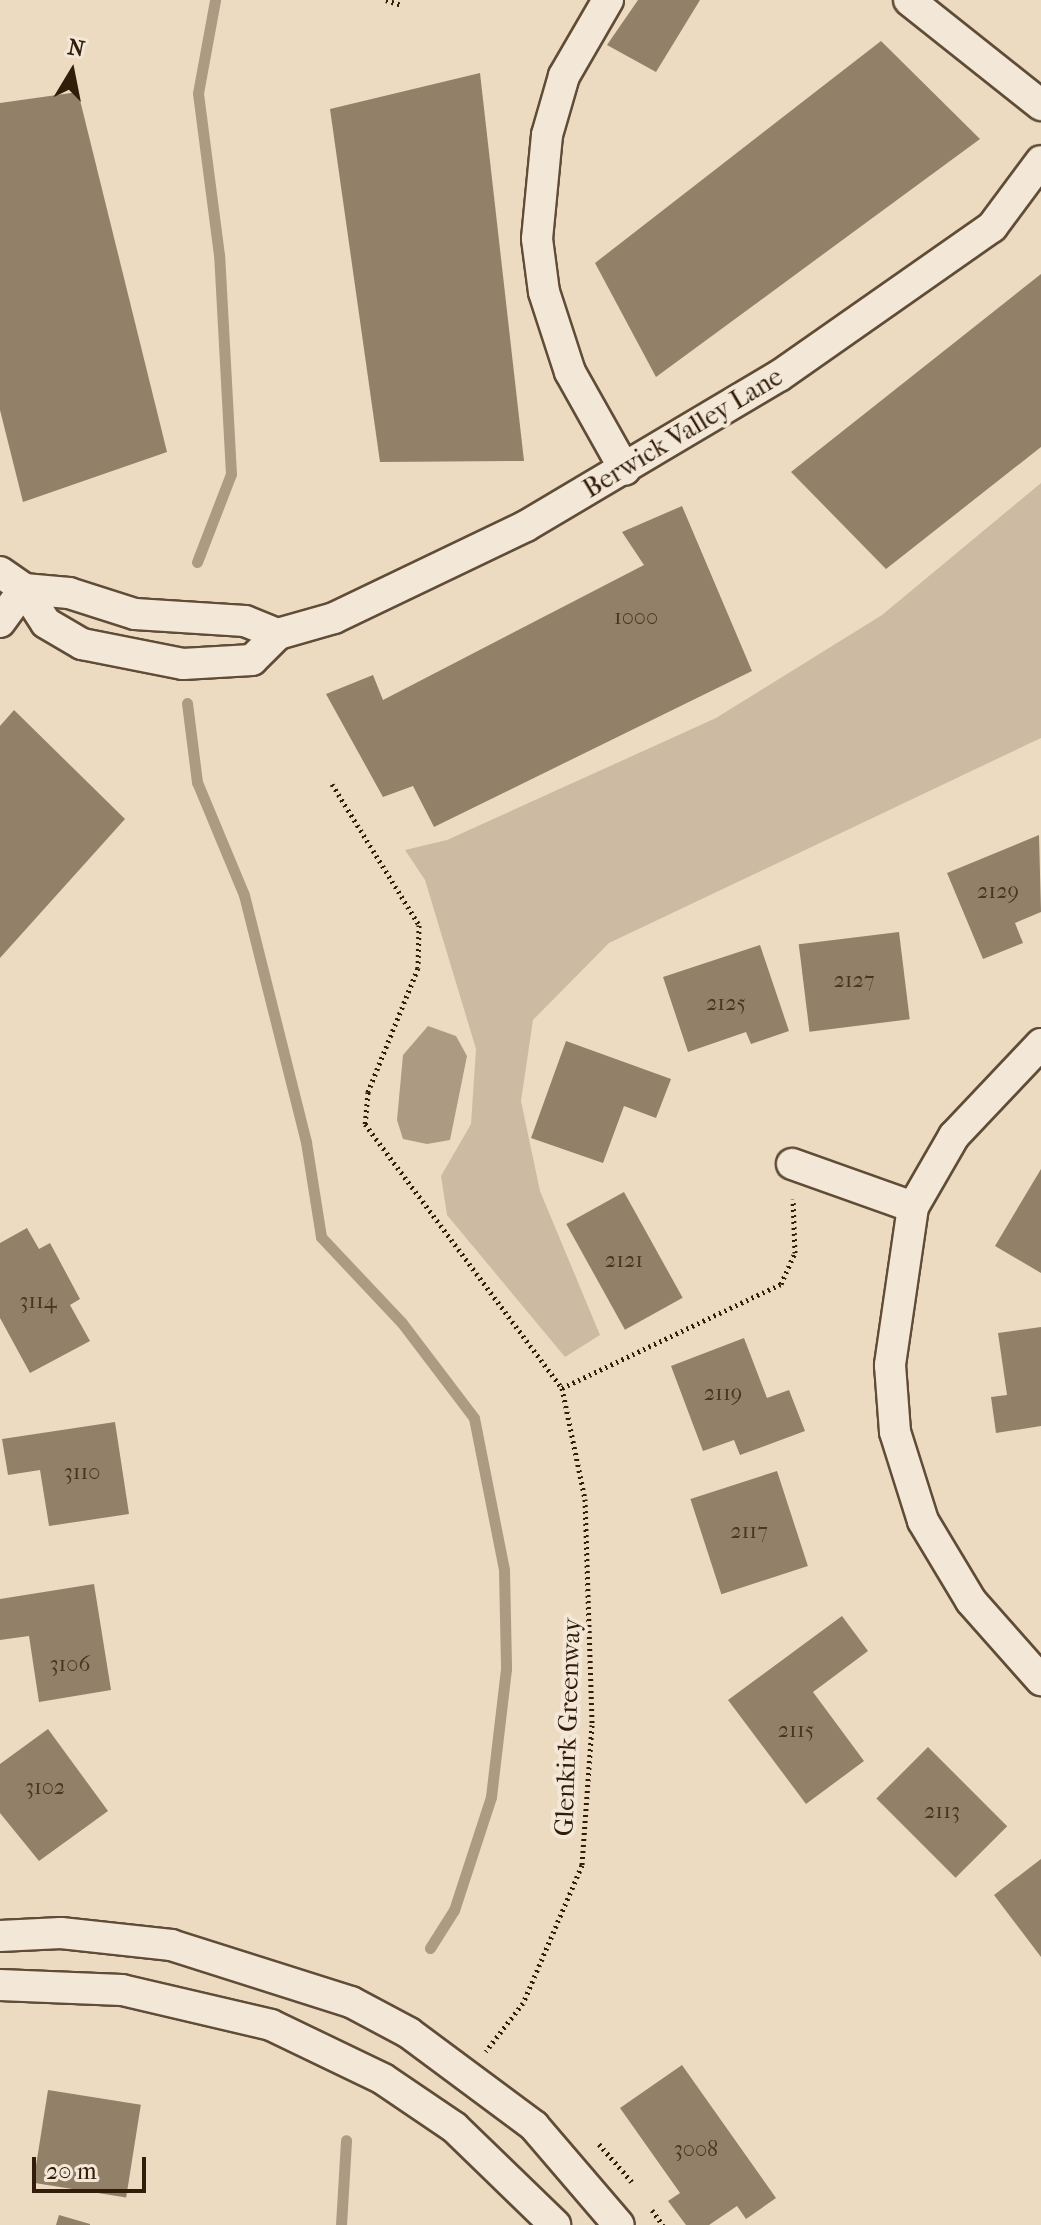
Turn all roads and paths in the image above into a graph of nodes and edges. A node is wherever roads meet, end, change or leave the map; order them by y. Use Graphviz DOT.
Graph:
graph roads {
  1 [pos="386,0"];
  2 [pos="608,0"];
  3 [pos="909,0"];
  4 [pos="401,5"];
  5 [pos="1041,105"];
  6 [pos="1041,161"];
  7 [pos="625,470"];
  8 [pos="12,581"];
  9 [pos="0,622"];
  10 [pos="278,634"];
  11 [pos="332,784"];
  12 [pos="1041,1044"];
  13 [pos="792,1164"];
  14 [pos="913,1207"];
  15 [pos="562,1388"];
  16 [pos="1041,1680"];
  17 [pos="0,1936"];
  18 [pos="0,1985"];
  19 [pos="489,2045"];
  20 [pos="555,2225"];
  21 [pos="619,2225"];
  1 -- 4 [label="path"];
  2 -- 7 [label="street"];
  3 -- 5 [label="street"];
  6 -- 7 [label="street, Berwick Valley Lane"];
  7 -- 10 [label="street, Berwick Valley Lane"];
  8 -- 9 [label="street"];
  8 -- 10 [label="street"];
  8 -- 10 [label="street, Berwick Valley Lane"];
  11 -- 15 [label="path, Glenkirk Greenway"];
  12 -- 14 [label="street"];
  13 -- 14 [label="street"];
  13 -- 15 [label="path"];
  14 -- 16 [label="street"];
  15 -- 19 [label="path, Glenkirk Greenway"];
  17 -- 21 [label="street"];
  18 -- 20 [label="street"];
}
